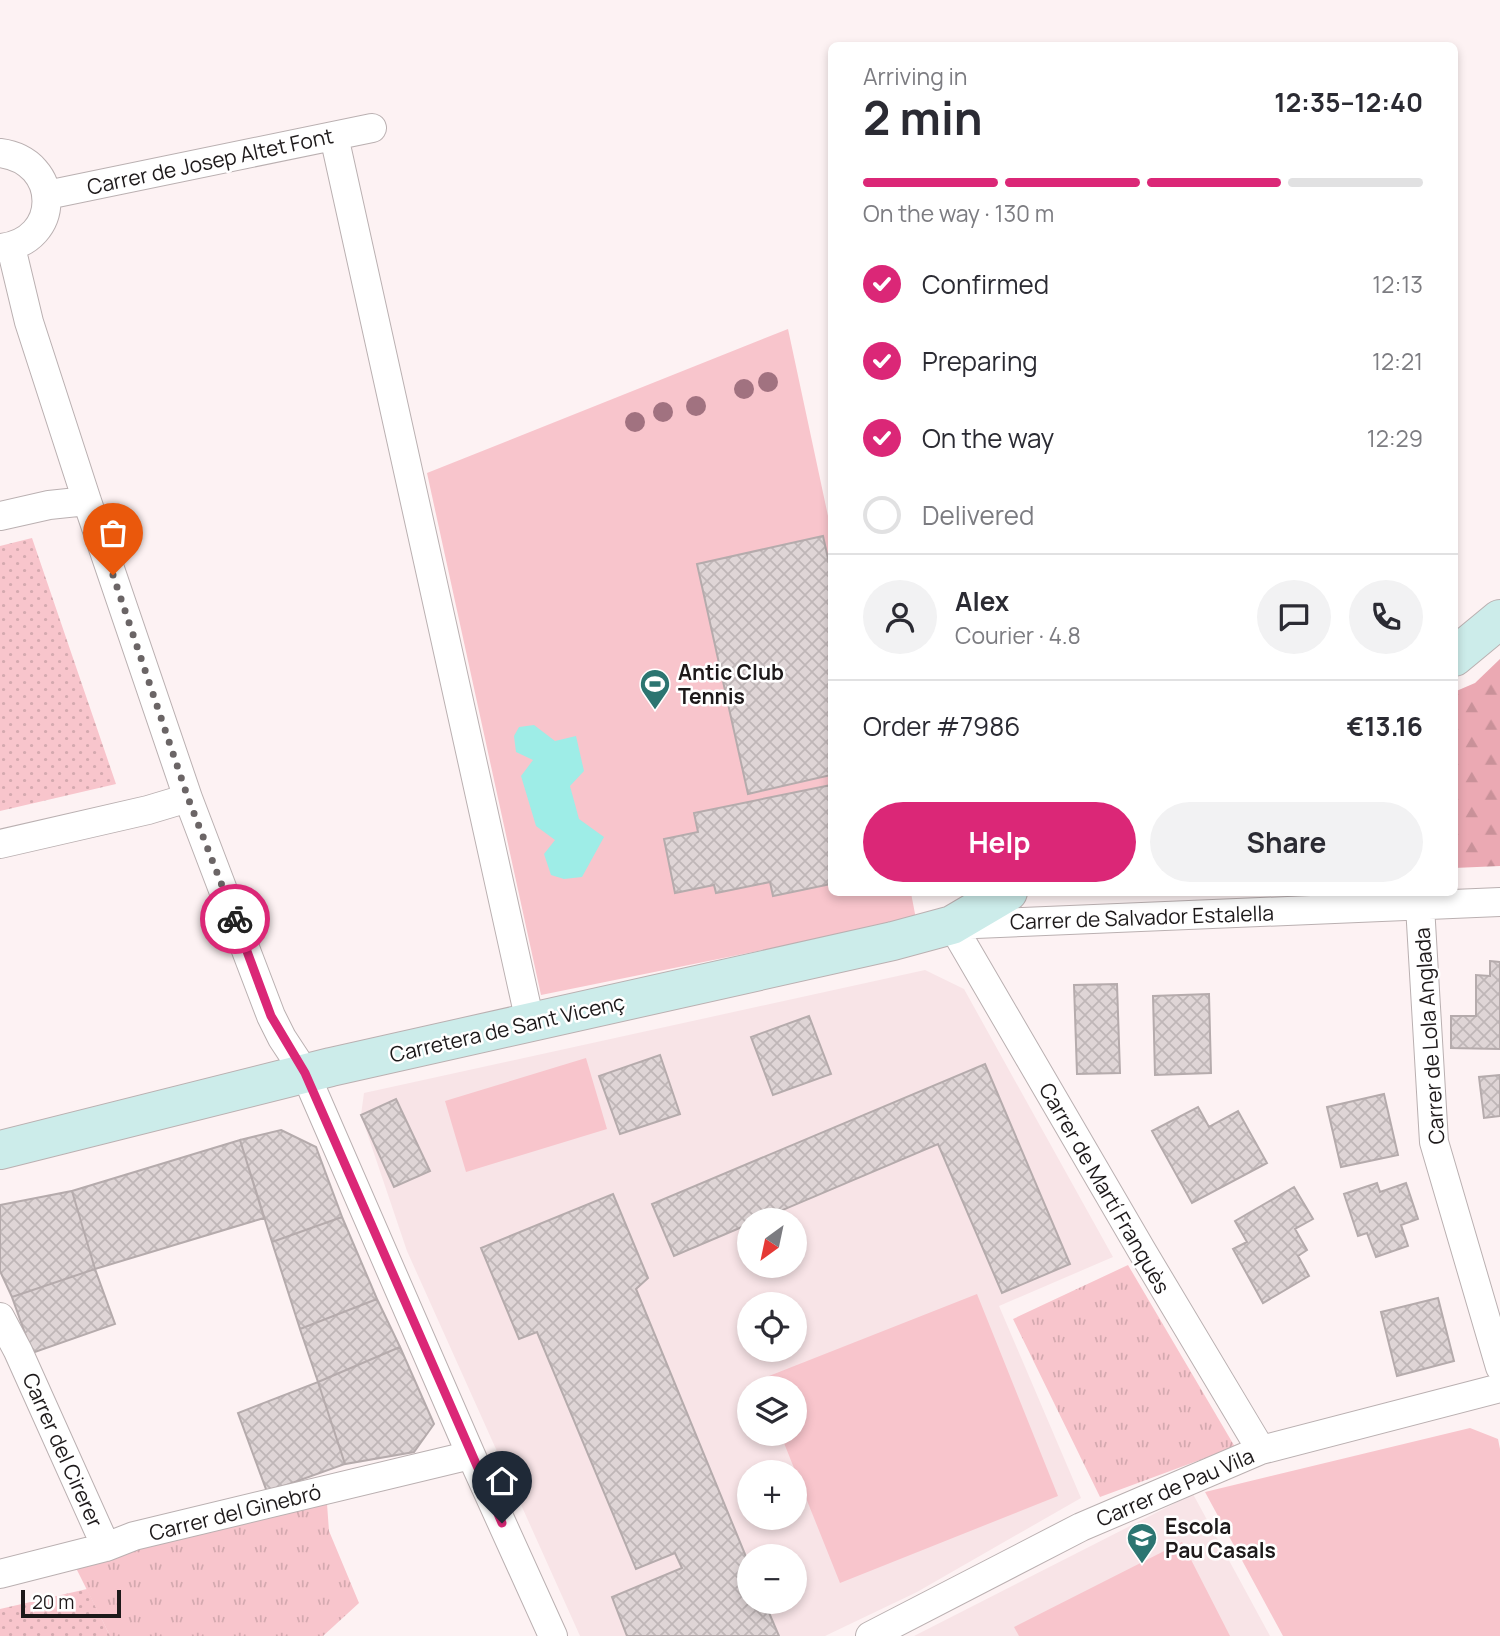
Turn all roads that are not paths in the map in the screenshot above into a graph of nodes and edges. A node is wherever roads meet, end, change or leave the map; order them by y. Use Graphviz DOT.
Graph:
graph roads {
  1 [pos="372,128"];
  2 [pos="334,136"];
  3 [pos="0,153"];
  4 [pos="47,195"];
  5 [pos="5,248"];
  6 [pos="87,500"];
  7 [pos="0,516"];
  8 [pos="1500,619"];
  9 [pos="1458,654"];
  10 [pos="188,798"];
  11 [pos="0,844"];
  12 [pos="1001,896"];
  13 [pos="1500,902"];
  14 [pos="1420,906"];
  15 [pos="952,925"];
  16 [pos="530,1023"];
  17 [pos="305,1073"];
  18 [pos="0,1150"];
  19 [pos="1,1320"];
  20 [pos="1500,1367"];
  21 [pos="1500,1388"];
  22 [pos="1261,1450"];
  23 [pos="471,1455"];
  24 [pos="106,1546"];
  25 [pos="0,1574"];
  26 [pos="553,1636"];
  27 [pos="870,1636"];
  1 -- 2 [label="street, Carrer de Josep Altet Font"];
  2 -- 4 [label="street, Carrer de Josep Altet Font"];
  2 -- 16 [label="street"];
  3 -- 4 [label="street"];
  4 -- 5 [label="street"];
  5 -- 6 [label="street"];
  6 -- 7 [label="street"];
  6 -- 10 [label="street"];
  8 -- 9 [label="street"];
  10 -- 11 [label="street"];
  10 -- 17 [label="street"];
  12 -- 15 [label="street, Carretera de Sant Vicenç"];
  13 -- 14 [label="street, Carrer de Salvador Estalella"];
  14 -- 15 [label="street, Carrer de Salvador Estalella"];
  14 -- 20 [label="street, Carrer de Lola Anglada"];
  15 -- 16 [label="street, Carretera de Sant Vicenç"];
  15 -- 22 [label="street, Carrer de Martí Franquès"];
  16 -- 17 [label="street, Carretera de Sant Vicenç"];
  17 -- 18 [label="street, Carretera de Sant Vicenç"];
  17 -- 23 [label="street"];
  19 -- 24 [label="street, Carrer del Cirerer"];
  21 -- 22 [label="street, Carrer de Pau Vila"];
  22 -- 27 [label="street, Carrer de Pau Vila"];
  23 -- 24 [label="street, Carrer del Ginebró"];
  23 -- 26 [label="street"];
  24 -- 25 [label="street, Carrer del Ginebró"];
}
